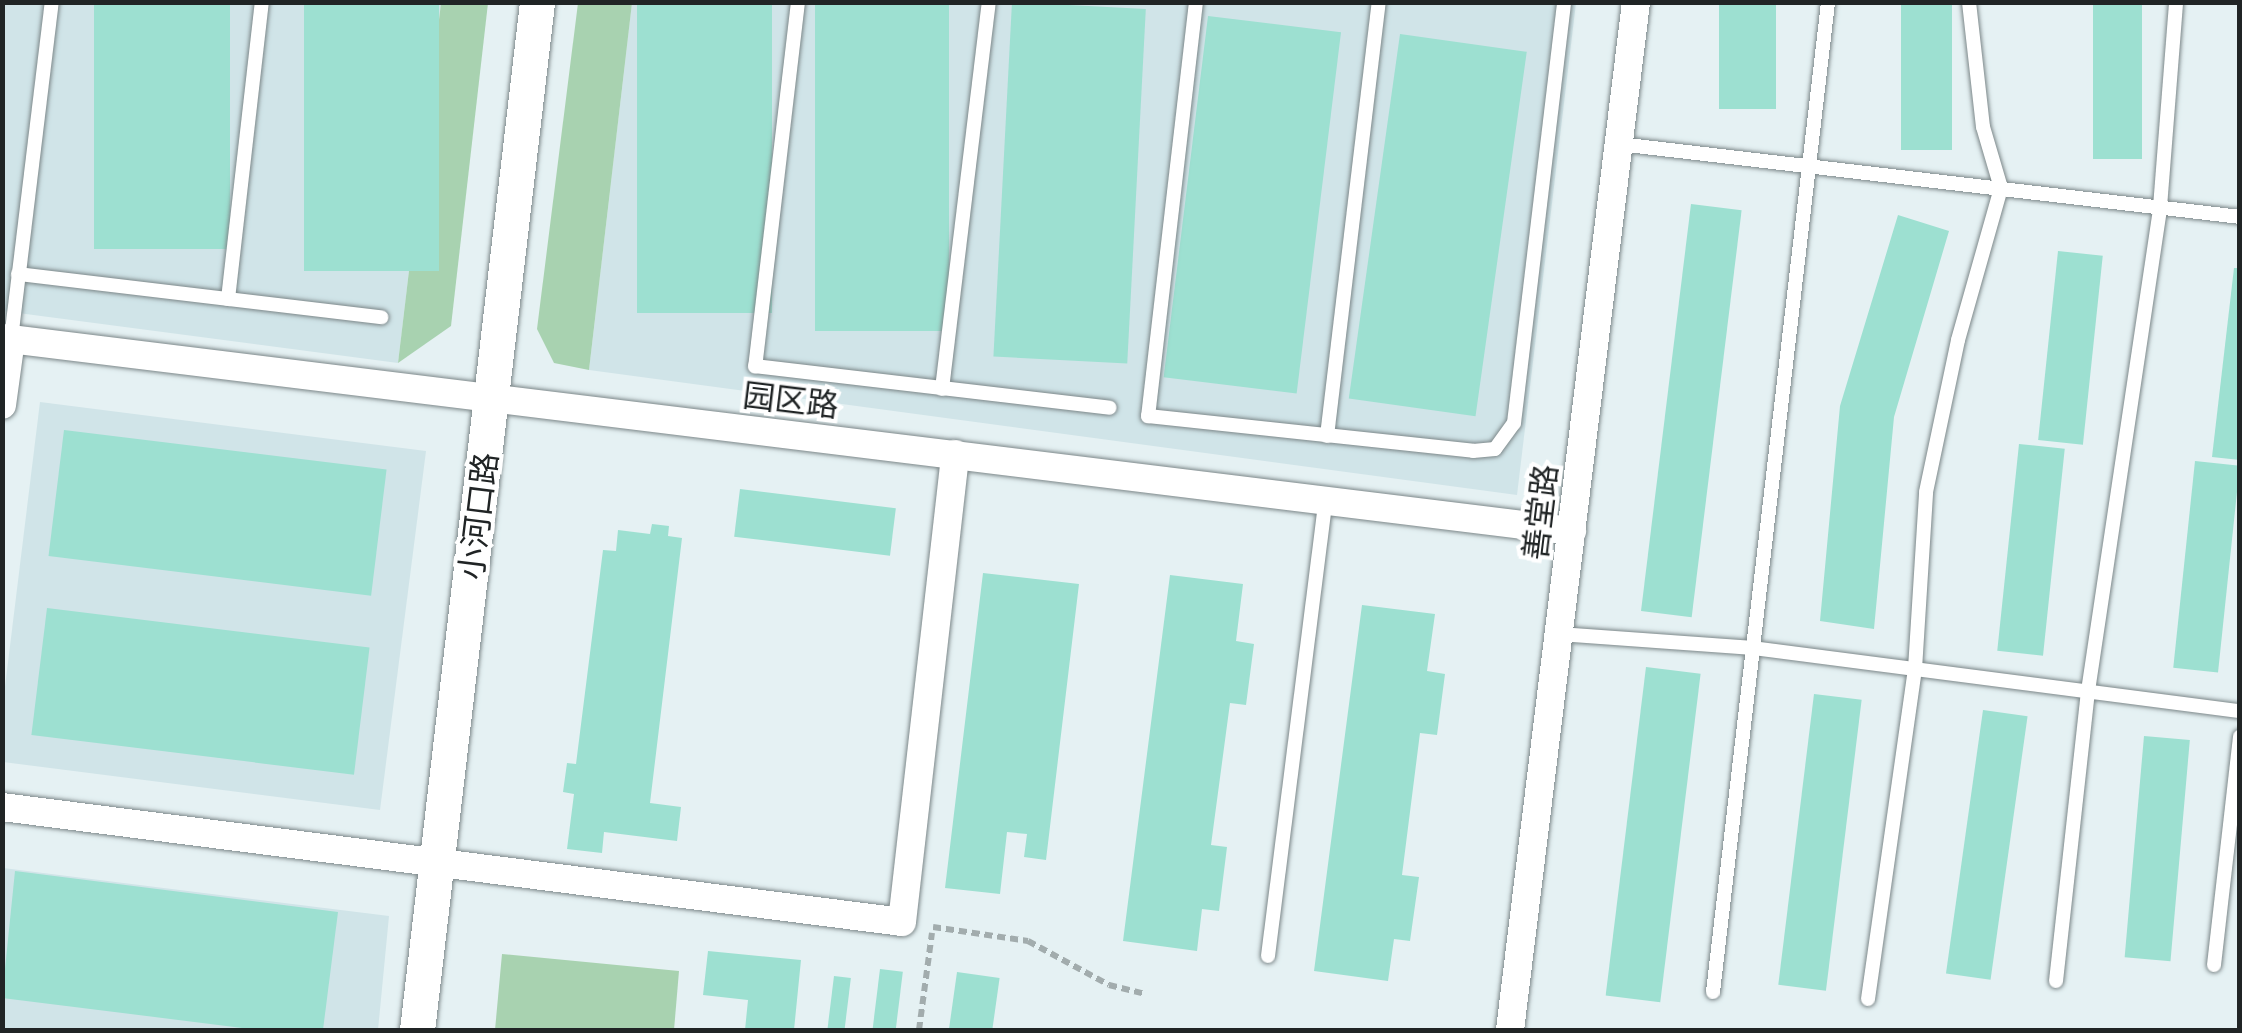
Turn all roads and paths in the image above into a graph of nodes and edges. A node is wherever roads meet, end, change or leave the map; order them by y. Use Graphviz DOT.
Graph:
graph roads {
  1 [pos="52,2"];
  2 [pos="262,2"];
  3 [pos="537,2"];
  4 [pos="798,2"];
  5 [pos="989,2"];
  6 [pos="1196,2"];
  7 [pos="1379,2"];
  8 [pos="1564,2"];
  9 [pos="1636,2"];
  10 [pos="1828,2"];
  11 [pos="1969,2"];
  12 [pos="2176,2"];
  13 [pos="1619,144"];
  14 [pos="1809,166"];
  15 [pos="2002,188"];
  16 [pos="2160,207"];
  17 [pos="2240,216"];
  18 [pos="18,274"];
  19 [pos="228,299"];
  20 [pos="380,318"];
  21 [pos="7,338"];
  22 [pos="942,389"];
  23 [pos="490,398"];
  24 [pos="2,405"];
  25 [pos="1110,408"];
  26 [pos="1328,436"];
  27 [pos="954,454"];
  28 [pos="1326,499"];
  29 [pos="1572,530"];
  30 [pos="1558,634"];
  31 [pos="1753,648"];
  32 [pos="1915,669"];
  33 [pos="2088,691"];
  34 [pos="2240,711"];
  35 [pos="2240,736"];
  36 [pos="2,807"];
  37 [pos="437,863"];
  38 [pos="902,922"];
  39 [pos="932,926"];
  40 [pos="1268,956"];
  41 [pos="2214,965"];
  42 [pos="2056,982"];
  43 [pos="1713,992"];
  44 [pos="1144,994"];
  45 [pos="1868,999"];
  46 [pos="418,1030"];
  47 [pos="919,1030"];
  48 [pos="1510,1030"];
  1 -- 18 [label="lane"];
  2 -- 19 [label="lane"];
  3 -- 23 [label="street, 小河口路"];
  4 -- 22 [label="lane"];
  5 -- 22 [label="lane"];
  6 -- 26 [label="lane"];
  7 -- 26 [label="lane"];
  8 -- 26 [label="lane"];
  9 -- 13 [label="street, 善堂路"];
  10 -- 14 [label="lane"];
  11 -- 15 [label="lane"];
  12 -- 16 [label="lane"];
  13 -- 14 [label="lane"];
  13 -- 29 [label="street, 善堂路"];
  14 -- 15 [label="lane"];
  14 -- 31 [label="lane"];
  15 -- 16 [label="lane"];
  15 -- 32 [label="lane"];
  16 -- 17 [label="lane"];
  16 -- 33 [label="lane"];
  18 -- 19 [label="lane"];
  18 -- 21 [label="lane"];
  19 -- 20 [label="lane"];
  21 -- 23 [label="street, 园区路"];
  21 -- 24 [label="street"];
  22 -- 25 [label="lane"];
  23 -- 27 [label="street, 园区路"];
  23 -- 37 [label="street, 小河口路"];
  27 -- 28 [label="street, 园区路"];
  27 -- 38 [label="street"];
  28 -- 29 [label="street, 园区路"];
  28 -- 40 [label="lane"];
  29 -- 30 [label="street, 善堂路"];
  30 -- 31 [label="lane"];
  30 -- 48 [label="street, 善堂路"];
  31 -- 32 [label="lane"];
  31 -- 43 [label="lane"];
  32 -- 33 [label="lane"];
  32 -- 45 [label="lane"];
  33 -- 34 [label="lane"];
  33 -- 42 [label="lane"];
  35 -- 41 [label="lane"];
  36 -- 37 [label="street"];
  37 -- 38 [label="street"];
  37 -- 46 [label="street, 小河口路"];
  38 -- 39 [label="path"];
  39 -- 44 [label="path"];
  39 -- 47 [label="path"];
}
